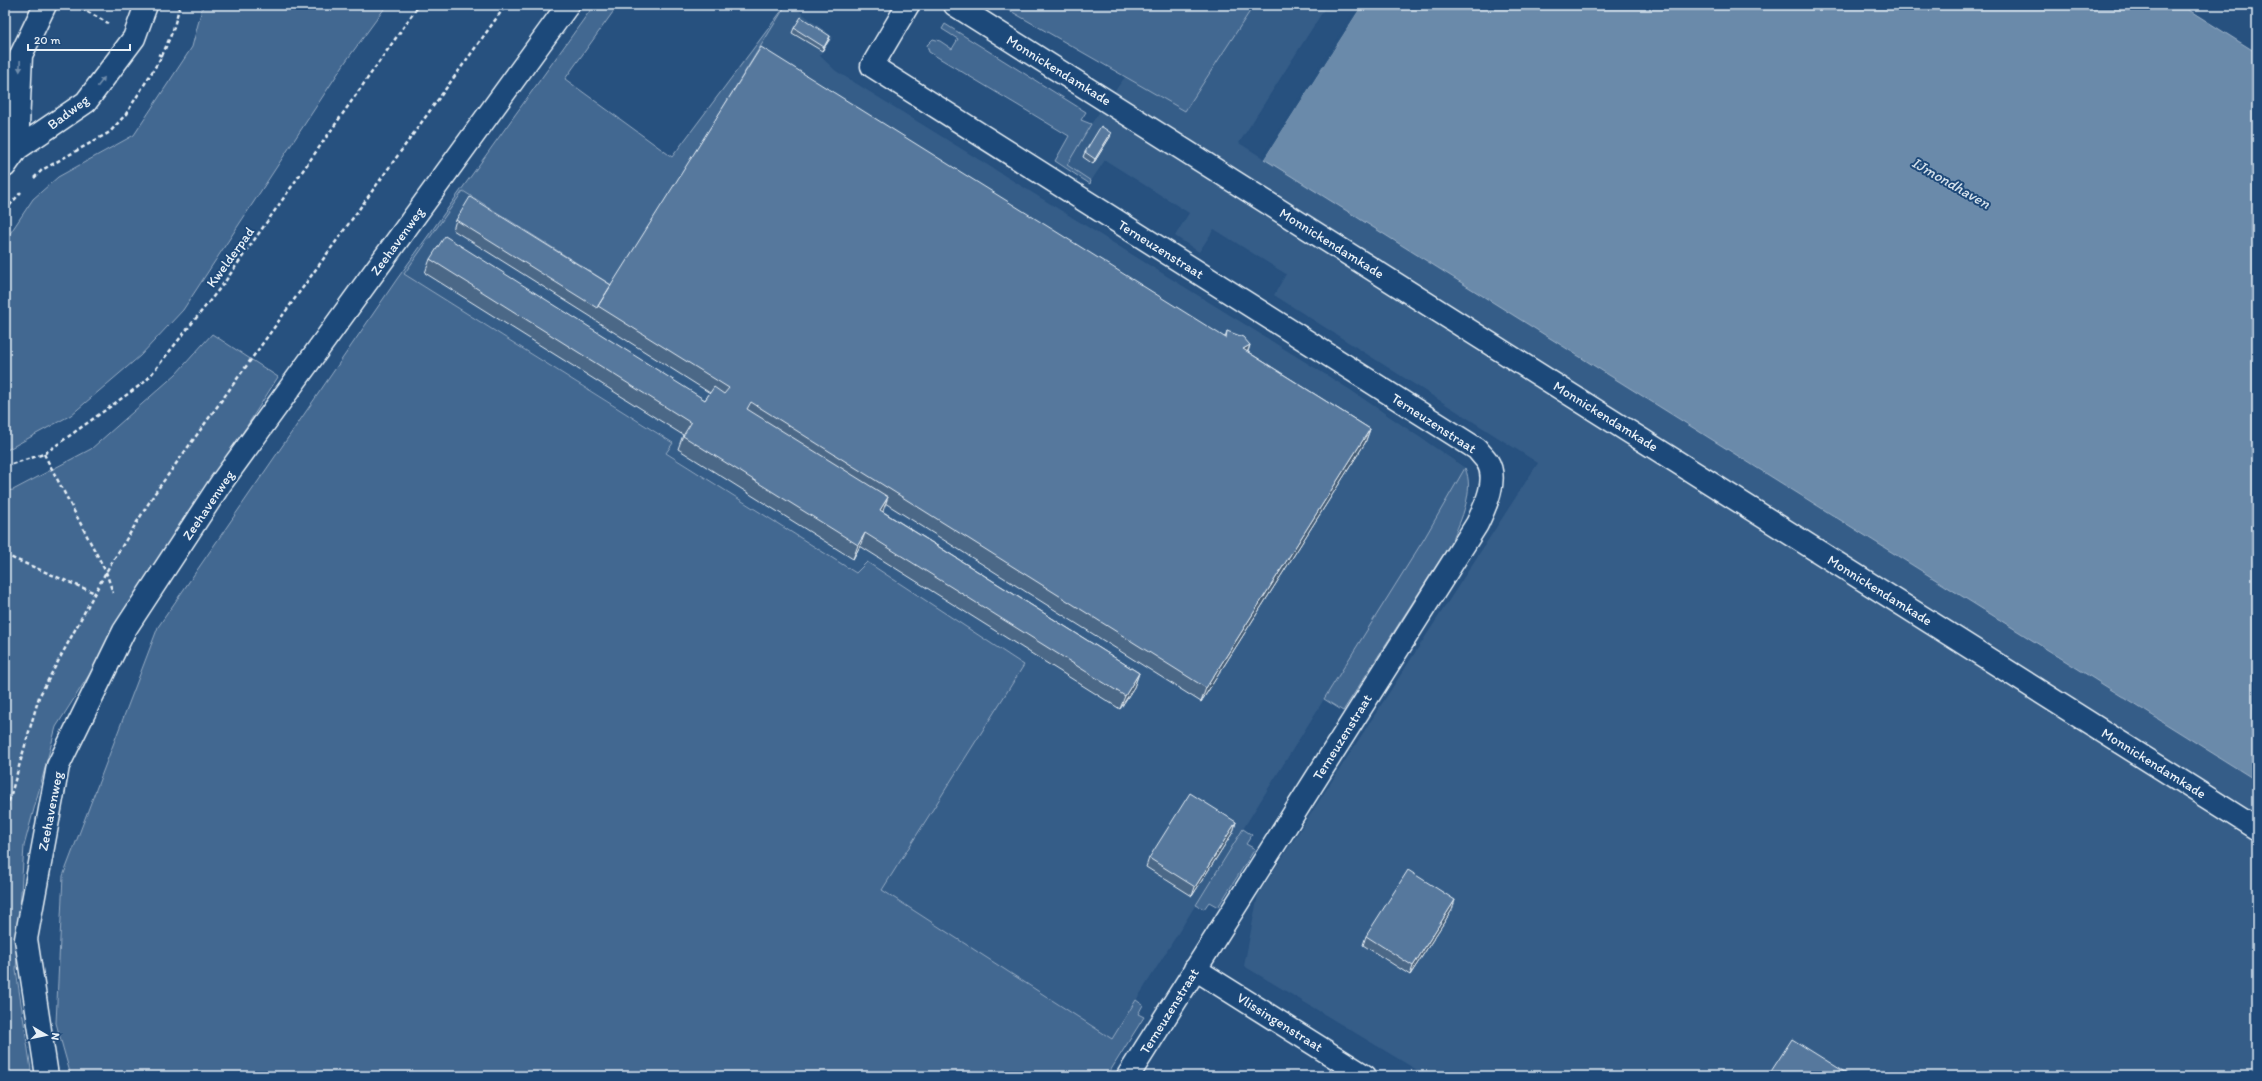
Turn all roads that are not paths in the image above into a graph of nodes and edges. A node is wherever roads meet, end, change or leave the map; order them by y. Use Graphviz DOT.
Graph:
graph roads {
  1 [pos="45,5"];
  2 [pos="146,5"];
  3 [pos="568,5"];
  4 [pos="908,5"];
  5 [pos="955,5"];
  6 [pos="11,157"];
  7 [pos="2257,829"];
  8 [pos="1195,969"];
  9 [pos="47,1076"];
  10 [pos="1128,1076"];
  11 [pos="1365,1076"];
  1 -- 6 [label="street, Badweg, one-way"];
  6 -- 2 [label="street, Badweg, one-way"];
  3 -- 9 [label="street, Zeehavenweg"];
  4 -- 8 [label="street, Terneuzenstraat"];
  5 -- 7 [label="street, Monnickendamkade"];
  8 -- 10 [label="street, Terneuzenstraat"];
  8 -- 11 [label="street, Vlissingenstraat"];
}
